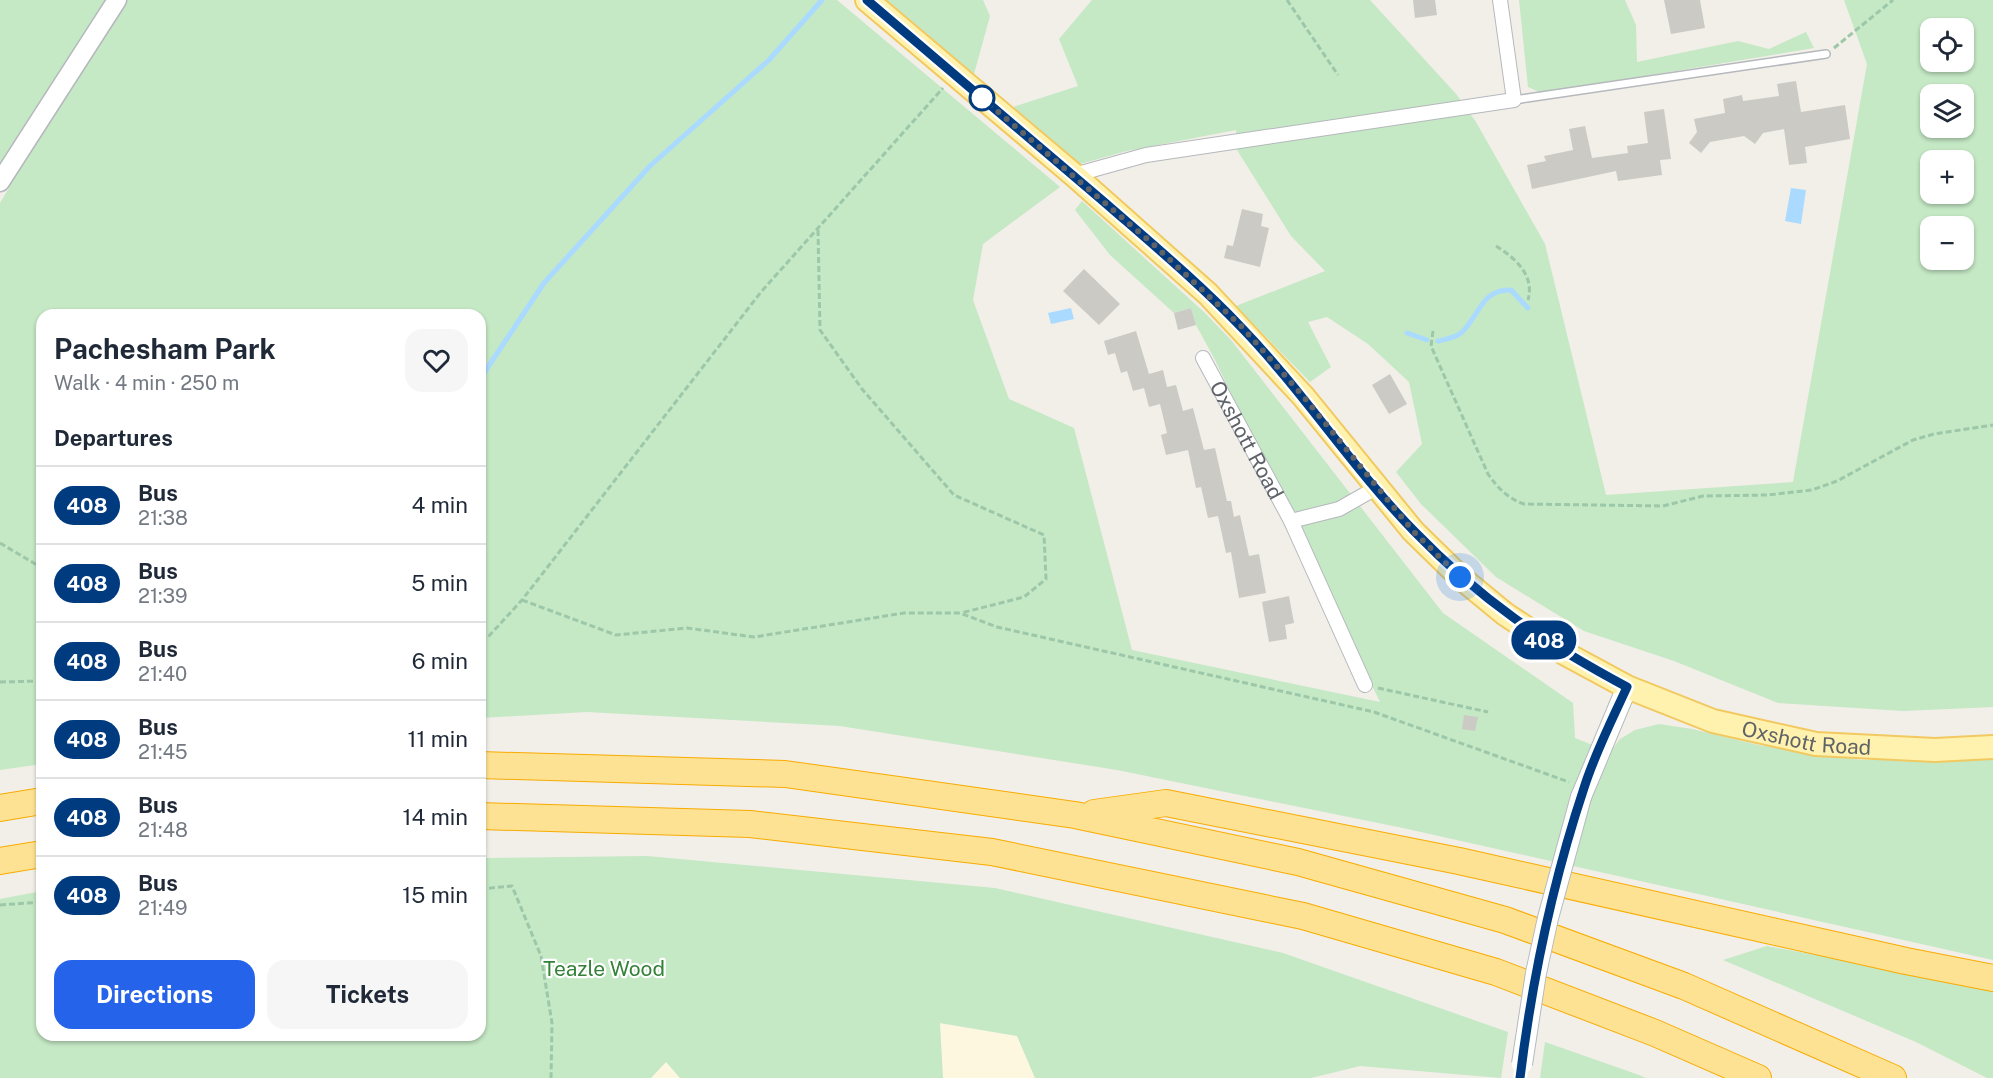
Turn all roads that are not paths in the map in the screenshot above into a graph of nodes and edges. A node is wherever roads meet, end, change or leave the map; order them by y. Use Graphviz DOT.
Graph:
graph roads {
  1 [pos="117,0"];
  2 [pos="867,0"];
  3 [pos="1500,0"];
  4 [pos="1826,54"];
  5 [pos="1514,100"];
  6 [pos="1074,175"];
  7 [pos="0,182"];
  8 [pos="1203,358"];
  9 [pos="1376,488"];
  10 [pos="1291,520"];
  11 [pos="1365,685"];
  12 [pos="1627,687"];
  13 [pos="1993,747"];
  14 [pos="486,765"];
  15 [pos="36,802"];
  16 [pos="0,808"];
  17 [pos="1075,815"];
  18 [pos="486,816"];
  19 [pos="36,855"];
  20 [pos="0,861"];
  21 [pos="1993,978"];
  22 [pos="1521,1071"];
  23 [pos="1758,1078"];
  24 [pos="1893,1078"];
  1 -- 7 [label="street"];
  2 -- 6 [label="main road, Oxshott Road"];
  3 -- 5 [label="street"];
  4 -- 5 [label="lane"];
  5 -- 6 [label="street"];
  6 -- 9 [label="main road, Oxshott Road"];
  8 -- 10 [label="street, Oxshott Road"];
  9 -- 10 [label="street, Oxshott Road"];
  9 -- 12 [label="main road, Oxshott Road"];
  10 -- 11 [label="street, Oxshott Road"];
  12 -- 13 [label="main road, Oxshott Road"];
  12 -- 22 [label="main road, bridge"];
  14 -- 17 [label="highway"];
  15 -- 16 [label="highway"];
  17 -- 21 [label="highway"];
  17 -- 24 [label="highway"];
  18 -- 23 [label="highway"];
  19 -- 20 [label="highway"];
}
